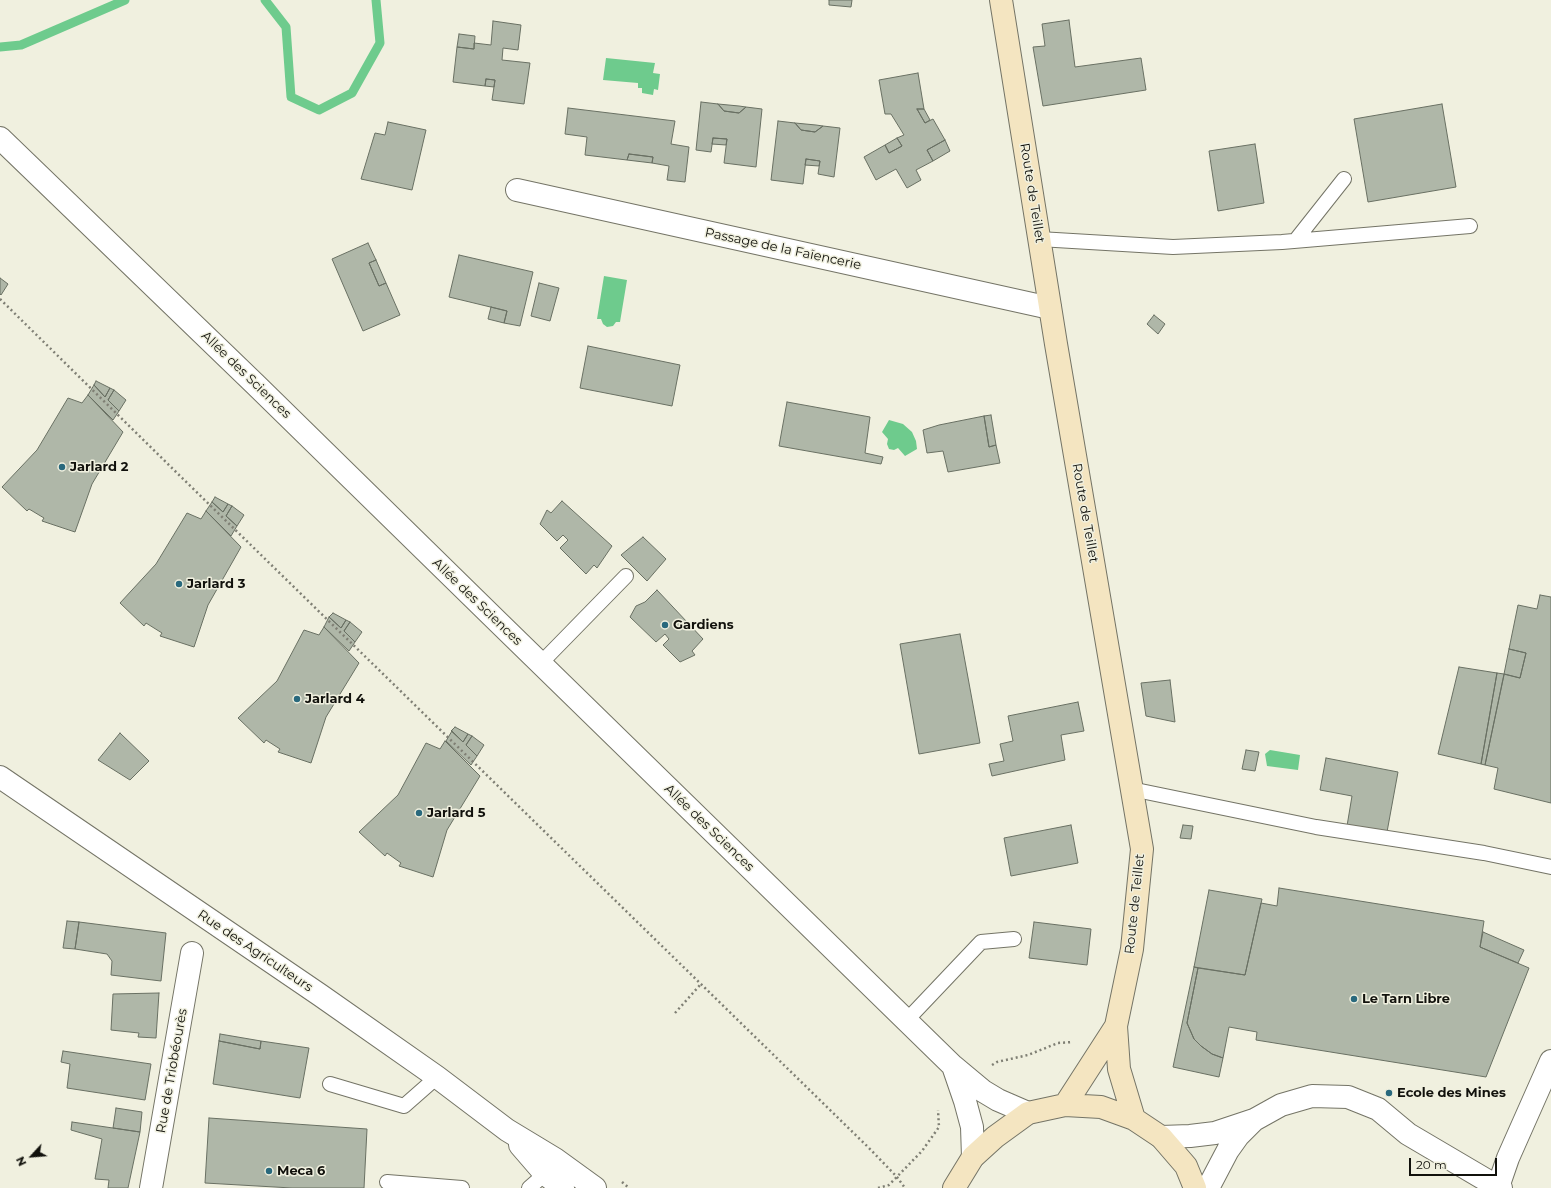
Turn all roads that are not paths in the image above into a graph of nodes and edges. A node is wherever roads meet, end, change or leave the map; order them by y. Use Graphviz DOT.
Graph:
graph roads {
  1 [pos="1001,0"];
  2 [pos="0,138"];
  3 [pos="1344,179"];
  4 [pos="517,190"];
  5 [pos="1470,226"];
  6 [pos="1039,239"];
  7 [pos="1295,241"];
  8 [pos="1050,308"];
  9 [pos="626,576"];
  10 [pos="540,664"];
  11 [pos="0,777"];
  12 [pos="1131,789"];
  13 [pos="1551,867"];
  14 [pos="1014,939"];
  15 [pos="192,953"];
  16 [pos="906,1021"];
  17 [pos="1116,1026"];
  18 [pos="1551,1061"];
  19 [pos="953,1066"];
  20 [pos="437,1077"];
  21 [pos="330,1084"];
  22 [pos="1065,1105"];
  23 [pos="1028,1113"];
  24 [pos="1134,1119"];
  25 [pos="1254,1120"];
  26 [pos="1160,1137"];
  27 [pos="973,1157"];
  28 [pos="550,1166"];
  29 [pos="388,1182"];
  30 [pos="1499,1187"];
  31 [pos="151,1188"];
  32 [pos="462,1188"];
  33 [pos="529,1188"];
  34 [pos="563,1188"];
  35 [pos="595,1188"];
  36 [pos="954,1188"];
  37 [pos="1195,1188"];
  38 [pos="1208,1188"];
  1 -- 6 [label="main road, Route de Teillet"];
  2 -- 10 [label="street, Allée des Sciences"];
  3 -- 7 [label="lane"];
  4 -- 8 [label="street, Passage de la Faïencerie"];
  5 -- 7 [label="lane"];
  6 -- 7 [label="lane"];
  6 -- 8 [label="main road, Route de Teillet"];
  8 -- 12 [label="main road, Route de Teillet"];
  9 -- 10 [label="lane"];
  10 -- 16 [label="street, Allée des Sciences"];
  11 -- 20 [label="street, Rue des Agriculteurs"];
  12 -- 13 [label="lane"];
  12 -- 17 [label="main road, Route de Teillet"];
  14 -- 16 [label="lane"];
  15 -- 31 [label="street, Rue de Triobéourès"];
  16 -- 19 [label="street, Allée des Sciences"];
  17 -- 22 [label="main road, Route de Teillet"];
  17 -- 24 [label="main road, Route de Teillet"];
  18 -- 30 [label="street"];
  19 -- 23 [label="street, Allée des Sciences"];
  19 -- 27 [label="street, Allée des Sciences"];
  20 -- 21 [label="lane"];
  20 -- 28 [label="street, Rue des Agriculteurs"];
  22 -- 23 [label="main road"];
  22 -- 24 [label="main road"];
  23 -- 27 [label="main road"];
  24 -- 26 [label="main road"];
  25 -- 26 [label="street"];
  25 -- 30 [label="street"];
  25 -- 38 [label="street"];
  26 -- 37 [label="main road"];
  27 -- 36 [label="main road"];
  28 -- 33 [label="lane"];
  28 -- 34 [label="street, Rue des Agriculteurs"];
  28 -- 35 [label="street, Rue des Agriculteurs"];
  29 -- 32 [label="lane"];
}
